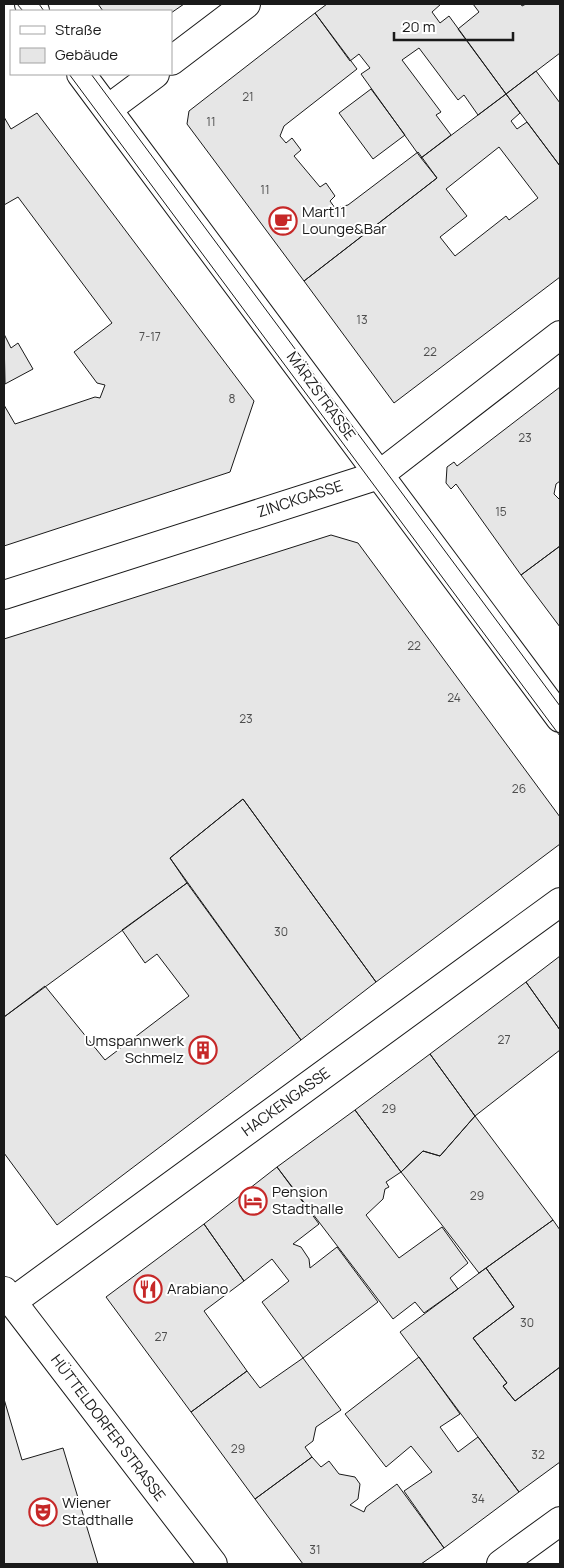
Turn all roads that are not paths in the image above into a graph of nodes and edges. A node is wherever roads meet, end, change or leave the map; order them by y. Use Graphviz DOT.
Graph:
graph roads {
  1 [pos="246,4"];
  2 [pos="172,60"];
  3 [pos="82,75"];
  4 [pos="154,75"];
  5 [pos="108,109"];
  6 [pos="560,335"];
  7 [pos="379,474"];
  8 [pos="4,594"];
  9 [pos="560,718"];
  10 [pos="560,902"];
  11 [pos="8,1297"];
  12 [pos="560,1521"];
  13 [pos="213,1564"];
  14 [pos="501,1564"];
  1 -- 2 [label="street"];
  3 -- 5 [label="street, MÄRZSTRASSE"];
  4 -- 5 [label="street"];
  5 -- 7 [label="street, MÄRZSTRASSE"];
  6 -- 7 [label="street, ZINCKGASSE"];
  7 -- 8 [label="street, ZINCKGASSE"];
  7 -- 9 [label="street, MÄRZSTRASSE"];
  10 -- 11 [label="street, HACKENGASSE"];
  11 -- 13 [label="street, HÜTTELDORFER STRASSE"];
  12 -- 14 [label="street"];
}
